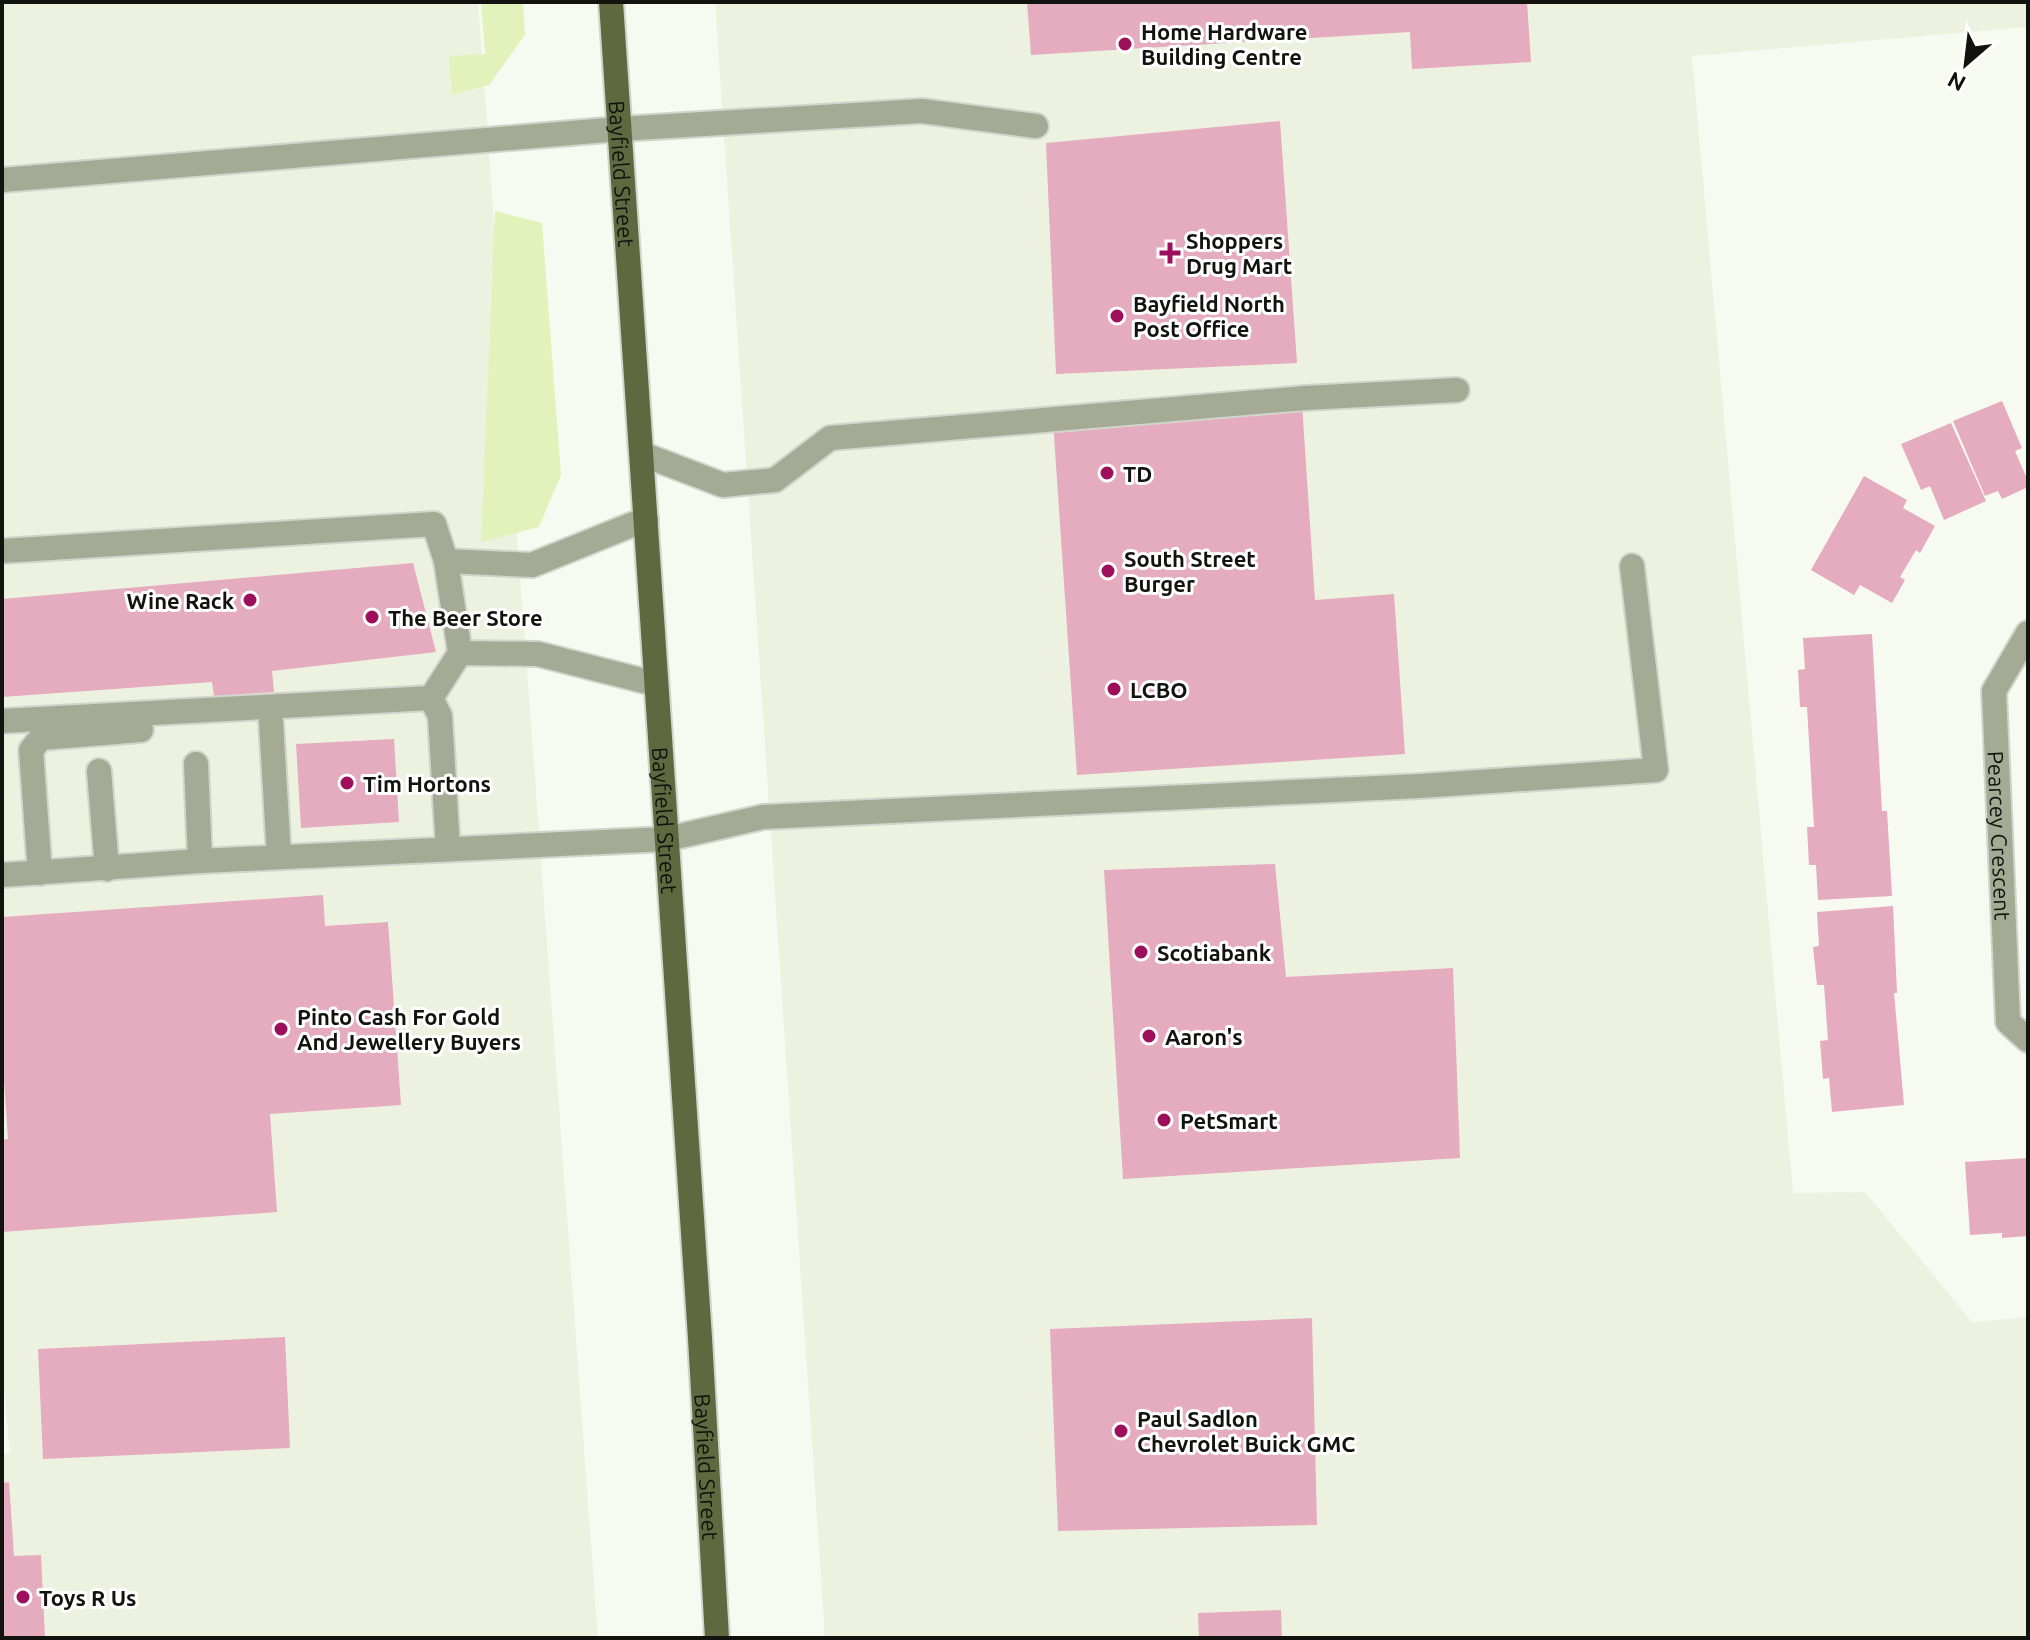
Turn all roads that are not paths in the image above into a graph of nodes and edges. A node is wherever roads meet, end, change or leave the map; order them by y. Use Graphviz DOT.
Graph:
graph roads {
  1 [pos="611,2"];
  2 [pos="1036,126"];
  3 [pos="619,129"];
  4 [pos="2,180"];
  5 [pos="1457,390"];
  6 [pos="642,454"];
  7 [pos="646,519"];
  8 [pos="2,551"];
  9 [pos="446,561"];
  10 [pos="1632,566"];
  11 [pos="2028,633"];
  12 [pos="460,653"];
  13 [pos="656,684"];
  14 [pos="431,698"];
  15 [pos="314,705"];
  16 [pos="2,721"];
  17 [pos="271,721"];
  18 [pos="196,764"];
  19 [pos="99,771"];
  20 [pos="667,839"];
  21 [pos="448,849"];
  22 [pos="279,857"];
  23 [pos="200,861"];
  24 [pos="107,869"];
  25 [pos="40,873"];
  26 [pos="2,875"];
  27 [pos="2028,1040"];
  28 [pos="717,1638"];
  1 -- 3 [label="main road, Bayfield Street"];
  2 -- 3 [label="street"];
  3 -- 4 [label="street"];
  3 -- 6 [label="main road, Bayfield Street"];
  5 -- 6 [label="street"];
  6 -- 7 [label="main road, Bayfield Street"];
  7 -- 9 [label="street"];
  7 -- 13 [label="main road, Bayfield Street"];
  8 -- 9 [label="street"];
  9 -- 12 [label="street"];
  10 -- 20 [label="street"];
  11 -- 27 [label="street, Pearcey Crescent"];
  12 -- 13 [label="street"];
  12 -- 14 [label="street"];
  13 -- 20 [label="main road, Bayfield Street"];
  14 -- 15 [label="street"];
  14 -- 21 [label="street"];
  15 -- 16 [label="street"];
  15 -- 17 [label="street"];
  17 -- 22 [label="street"];
  17 -- 25 [label="street"];
  18 -- 23 [label="street"];
  19 -- 24 [label="street"];
  20 -- 21 [label="street"];
  20 -- 28 [label="main road, Bayfield Street"];
  21 -- 22 [label="street"];
  22 -- 23 [label="street"];
  23 -- 24 [label="street"];
  24 -- 25 [label="street"];
  25 -- 26 [label="street"];
}
